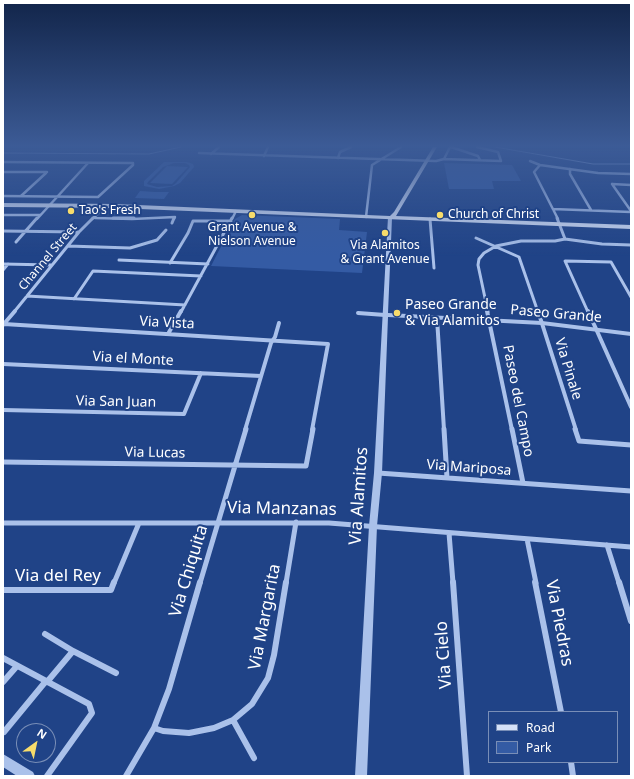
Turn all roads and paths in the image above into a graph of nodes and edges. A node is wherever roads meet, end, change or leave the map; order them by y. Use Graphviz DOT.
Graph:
graph roads {
  1 [pos="35,183"];
  2 [pos="69,183"];
  3 [pos="113,183"];
  4 [pos="370,183"];
  5 [pos="411,183"];
  6 [pos="540,183"];
  7 [pos="575,183"];
  8 [pos="631,185"];
  9 [pos="3,196"];
  10 [pos="21,196"];
  11 [pos="57,196"];
  12 [pos="3,205"];
  13 [pos="50,205"];
  14 [pos="110,206"];
  15 [pos="553,208"];
  16 [pos="591,210"];
  17 [pos="236,211"];
  18 [pos="631,212"];
  19 [pos="392,214"];
  20 [pos="3,215"];
  21 [pos="40,215"];
  22 [pos="367,217"];
  23 [pos="95,218"];
  24 [pos="430,219"];
  25 [pos="231,221"];
  26 [pos="172,223"];
  27 [pos="560,224"];
  28 [pos="631,227"];
  29 [pos="166,230"];
  30 [pos="3,231"];
  31 [pos="25,231"];
  32 [pos="79,232"];
  33 [pos="476,238"];
  34 [pos="565,239"];
  35 [pos="16,242"];
  36 [pos="631,245"];
  37 [pos="68,246"];
  38 [pos="496,246"];
  39 [pos="119,260"];
  40 [pos="170,263"];
  41 [pos="3,264"];
  42 [pos="8,264"];
  43 [pos="208,264"];
  44 [pos="52,265"];
  45 [pos="434,268"];
  46 [pos="3,270"];
  47 [pos="201,276"];
  48 [pos="27,296"];
  49 [pos="631,297"];
  50 [pos="74,299"];
  51 [pos="185,305"];
  52 [pos="358,313"];
  53 [pos="385,315"];
  54 [pos="437,318"];
  55 [pos="490,320"];
  56 [pos="279,323"];
  57 [pos="542,323"];
  58 [pos="4,325"];
  59 [pos="596,329"];
  60 [pos="168,334"];
  61 [pos="631,334"];
  62 [pos="273,340"];
  63 [pos="3,364"];
  64 [pos="201,373"];
  65 [pos="261,376"];
  66 [pos="631,407"];
  67 [pos="3,410"];
  68 [pos="631,445"];
  69 [pos="3,462"];
  70 [pos="235,465"];
  71 [pos="306,466"];
  72 [pos="378,473"];
  73 [pos="447,478"];
  74 [pos="523,483"];
  75 [pos="631,491"];
  76 [pos="296,522"];
  77 [pos="3,523"];
  78 [pos="139,523"];
  79 [pos="218,523"];
  80 [pos="373,526"];
  81 [pos="449,533"];
  82 [pos="527,539"];
  83 [pos="607,545"];
  84 [pos="631,547"];
  85 [pos="3,590"];
  86 [pos="631,621"];
  87 [pos="44,634"];
  88 [pos="74,651"];
  89 [pos="3,658"];
  90 [pos="17,666"];
  91 [pos="116,673"];
  92 [pos="3,682"];
  93 [pos="46,682"];
  94 [pos="561,711"];
  95 [pos="233,720"];
  96 [pos="154,728"];
  97 [pos="4,732"];
  98 [pos="254,758"];
  99 [pos="3,760"];
  100 [pos="571,763"];
  101 [pos="29,776"];
  102 [pos="47,776"];
  103 [pos="126,776"];
  104 [pos="361,776"];
  105 [pos="467,776"];
  106 [pos="573,776"];
  1 -- 10 [label="street"];
  2 -- 11 [label="street"];
  3 -- 11 [label="street"];
  4 -- 22 [label="street"];
  5 -- 19 [label="main road"];
  6 -- 15 [label="street"];
  7 -- 16 [label="street"];
  8 -- 18 [label="street"];
  9 -- 10 [label="street"];
  10 -- 11 [label="street"];
  11 -- 13 [label="street"];
  12 -- 13 [label="main road"];
  13 -- 14 [label="main road"];
  13 -- 21 [label="street"];
  14 -- 17 [label="main road"];
  14 -- 23 [label="street, Channel Street"];
  15 -- 16 [label="street"];
  15 -- 27 [label="street"];
  16 -- 18 [label="street"];
  17 -- 22 [label="main road"];
  17 -- 25 [label="street"];
  19 -- 22 [label="main road"];
  19 -- 24 [label="main road"];
  19 -- 53 [label="street, Via Alamitos"];
  20 -- 21 [label="street"];
  21 -- 31 [label="street"];
  23 -- 26 [label="street"];
  23 -- 32 [label="street, Channel Street"];
  24 -- 27 [label="main road"];
  24 -- 45 [label="street"];
  25 -- 40 [label="street"];
  25 -- 43 [label="street"];
  27 -- 28 [label="main road"];
  27 -- 34 [label="street"];
  29 -- 37 [label="street"];
  30 -- 31 [label="street"];
  31 -- 32 [label="street"];
  31 -- 35 [label="street"];
  32 -- 37 [label="street, Channel Street"];
  33 -- 38 [label="street, Via Pinale"];
  34 -- 36 [label="street, Paseo del Campo"];
  34 -- 38 [label="street, Paseo del Campo"];
  37 -- 44 [label="street, Channel Street"];
  38 -- 55 [label="street, Paseo del Campo"];
  38 -- 57 [label="street, Via Pinale"];
  39 -- 40 [label="street"];
  40 -- 43 [label="street"];
  41 -- 42 [label="street"];
  42 -- 44 [label="street"];
  42 -- 46 [label="street"];
  43 -- 47 [label="street"];
  44 -- 48 [label="street, Channel Street"];
  47 -- 50 [label="street"];
  47 -- 51 [label="street"];
  48 -- 50 [label="street"];
  48 -- 58 [label="street, Channel Street"];
  49 -- 59 [label="street"];
  50 -- 51 [label="street"];
  51 -- 60 [label="street"];
  52 -- 53 [label="street, Paseo Grande"];
  53 -- 54 [label="street, Paseo Grande"];
  53 -- 72 [label="street, Via Alamitos"];
  54 -- 55 [label="street, Paseo Grande"];
  54 -- 73 [label="street"];
  55 -- 57 [label="street, Paseo Grande"];
  55 -- 74 [label="street, Paseo del Campo"];
  56 -- 62 [label="street, Via Chiquita"];
  57 -- 59 [label="street, Paseo Grande"];
  57 -- 68 [label="street, Via Pinale"];
  58 -- 60 [label="street, Via Vista"];
  59 -- 61 [label="street, Paseo Grande"];
  59 -- 66 [label="street"];
  60 -- 62 [label="street, Via Vista"];
  62 -- 65 [label="street, Via Chiquita"];
  62 -- 71 [label="street, Via Vista"];
  63 -- 64 [label="street, Via el Monte"];
  64 -- 65 [label="street, Via el Monte"];
  64 -- 67 [label="street, Via San Juan"];
  65 -- 70 [label="street, Via Chiquita"];
  69 -- 70 [label="street, Via Lucas"];
  70 -- 71 [label="street, Via Lucas"];
  70 -- 79 [label="street, Via Chiquita"];
  72 -- 73 [label="street, Via Mariposa"];
  72 -- 80 [label="street, Via Alamitos"];
  73 -- 74 [label="street, Via Mariposa"];
  74 -- 75 [label="street, Via Mariposa"];
  76 -- 79 [label="street, Via Manzanas"];
  76 -- 80 [label="street, Via Manzanas"];
  76 -- 95 [label="street, Via Margarita"];
  77 -- 78 [label="street, Via Manzanas"];
  78 -- 79 [label="street, Via Manzanas"];
  78 -- 85 [label="street, Via del Rey"];
  79 -- 96 [label="street, Via Chiquita"];
  80 -- 81 [label="street, Via Manzanas"];
  80 -- 104 [label="street, Via Alamitos"];
  81 -- 82 [label="street, Via Manzanas"];
  81 -- 105 [label="street, Via Cielo"];
  82 -- 83 [label="street, Via Manzanas"];
  82 -- 94 [label="street, Via Piedras"];
  83 -- 84 [label="street, Via Manzanas"];
  83 -- 86 [label="street"];
  87 -- 88 [label="street"];
  88 -- 91 [label="street"];
  88 -- 93 [label="street"];
  89 -- 90 [label="street"];
  90 -- 92 [label="street"];
  90 -- 93 [label="street"];
  93 -- 97 [label="street"];
  93 -- 102 [label="street"];
  95 -- 96 [label="street, Via Margarita"];
  95 -- 98 [label="street"];
  96 -- 103 [label="street, Via Chiquita"];
  99 -- 101 [label="street"];
  100 -- 106 [label="street"];
}
